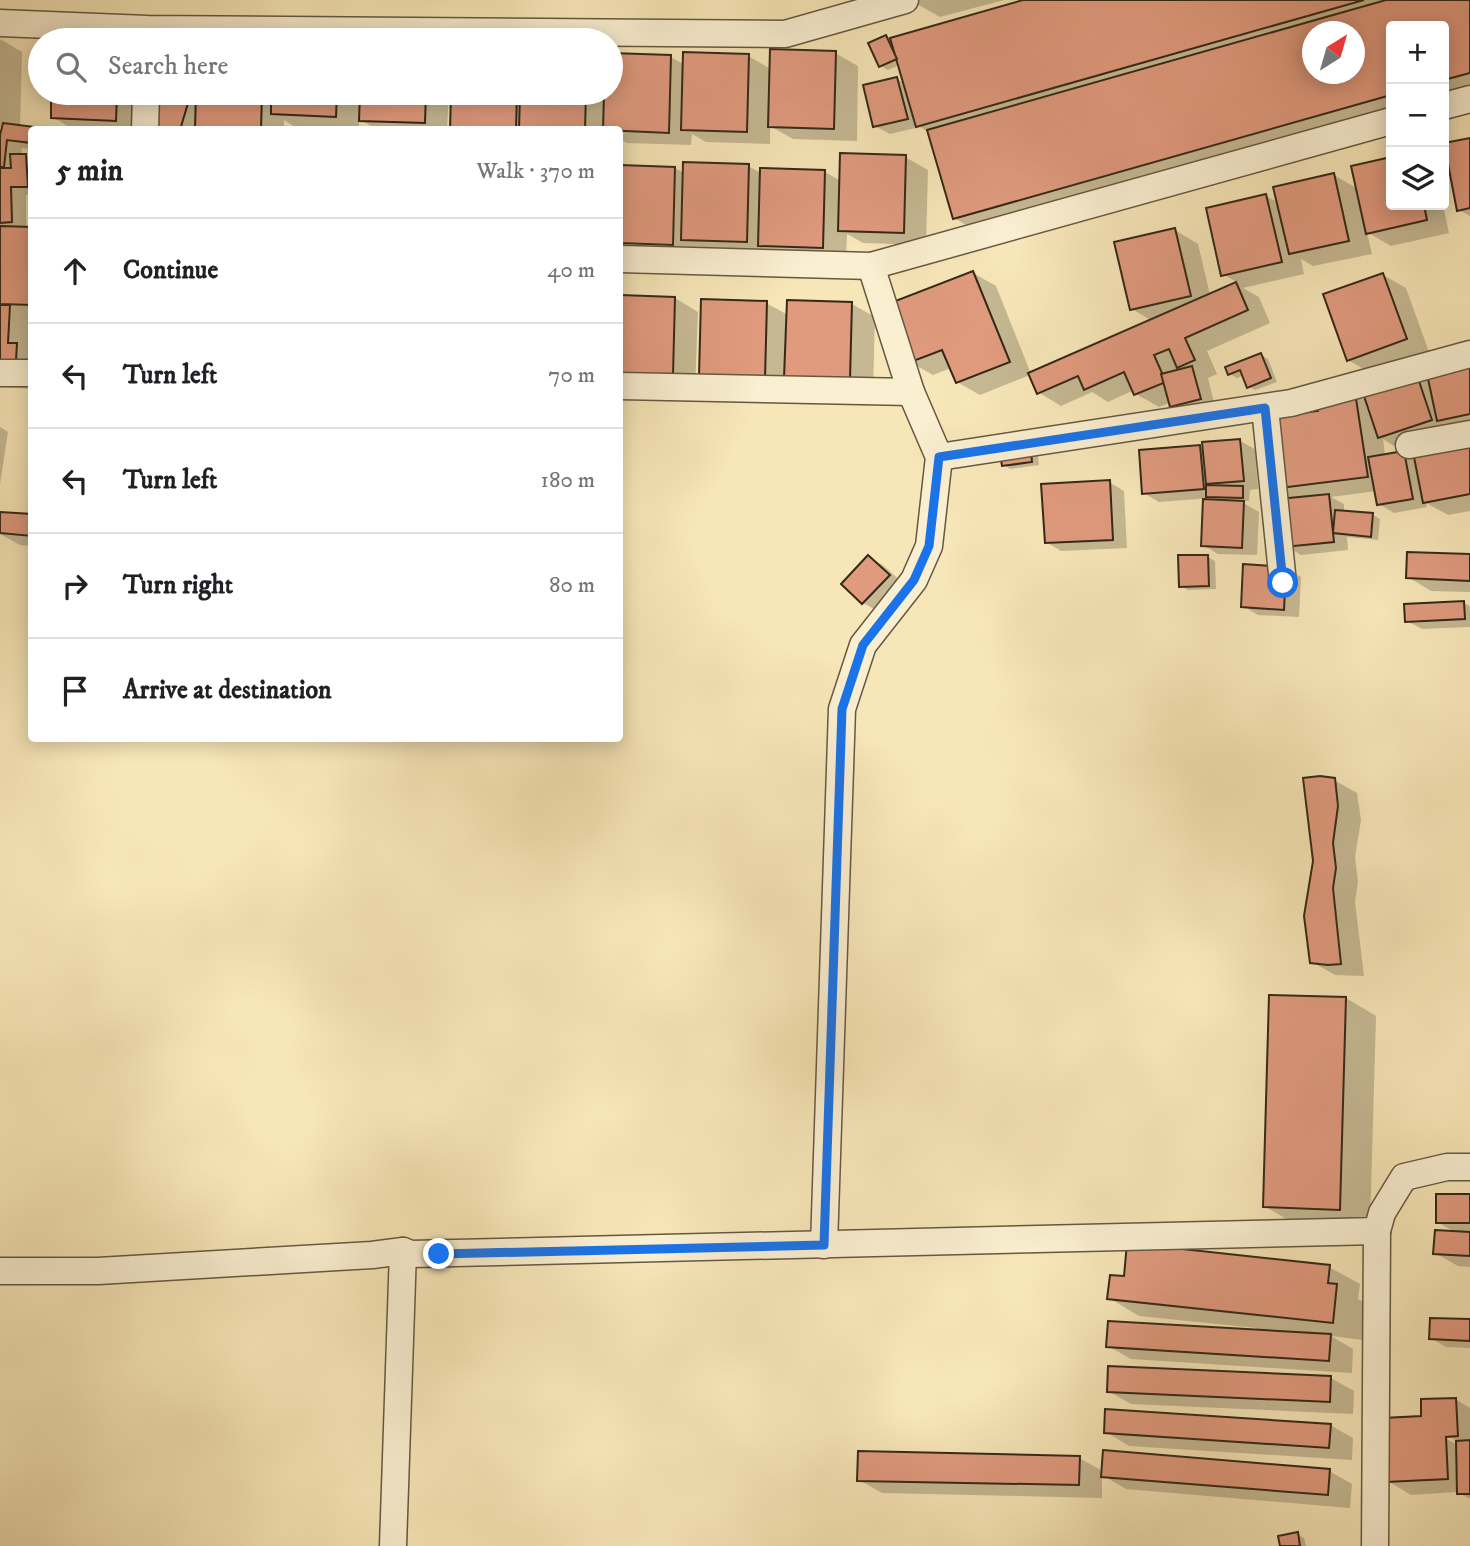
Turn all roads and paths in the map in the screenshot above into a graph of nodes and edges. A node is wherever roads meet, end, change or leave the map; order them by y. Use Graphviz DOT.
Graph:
graph roads {
  1 [pos="905,0"];
  2 [pos="0,23"];
  3 [pos="67,28"];
  4 [pos="623,34"];
  5 [pos="1470,99"];
  6 [pos="146,105"];
  7 [pos="1449,105"];
  8 [pos="1386,122"];
  9 [pos="145,126"];
  10 [pos="623,259"];
  11 [pos="871,266"];
  12 [pos="1470,354"];
  13 [pos="0,373"];
  14 [pos="28,373"];
  15 [pos="623,386"];
  16 [pos="911,392"];
  17 [pos="1265,408"];
  18 [pos="1470,434"];
  19 [pos="1409,445"];
  20 [pos="939,457"];
  21 [pos="1283,583"];
  22 [pos="1470,1167"];
  23 [pos="1377,1231"];
  24 [pos="824,1245"];
  25 [pos="403,1251"];
  26 [pos="0,1271"];
  27 [pos="394,1546"];
  28 [pos="1375,1546"];
  1 -- 4 [label="street"];
  2 -- 3 [label="street"];
  5 -- 7 [label="street"];
  6 -- 9 [label="street"];
  8 -- 11 [label="street"];
  10 -- 11 [label="street"];
  11 -- 16 [label="street"];
  12 -- 17 [label="street"];
  13 -- 14 [label="street"];
  15 -- 16 [label="street"];
  16 -- 20 [label="street"];
  17 -- 20 [label="street"];
  17 -- 21 [label="street"];
  18 -- 19 [label="street"];
  20 -- 24 [label="street"];
  22 -- 23 [label="street"];
  23 -- 24 [label="street"];
  23 -- 28 [label="street"];
  24 -- 25 [label="street"];
  25 -- 26 [label="street"];
  25 -- 27 [label="street"];
}
